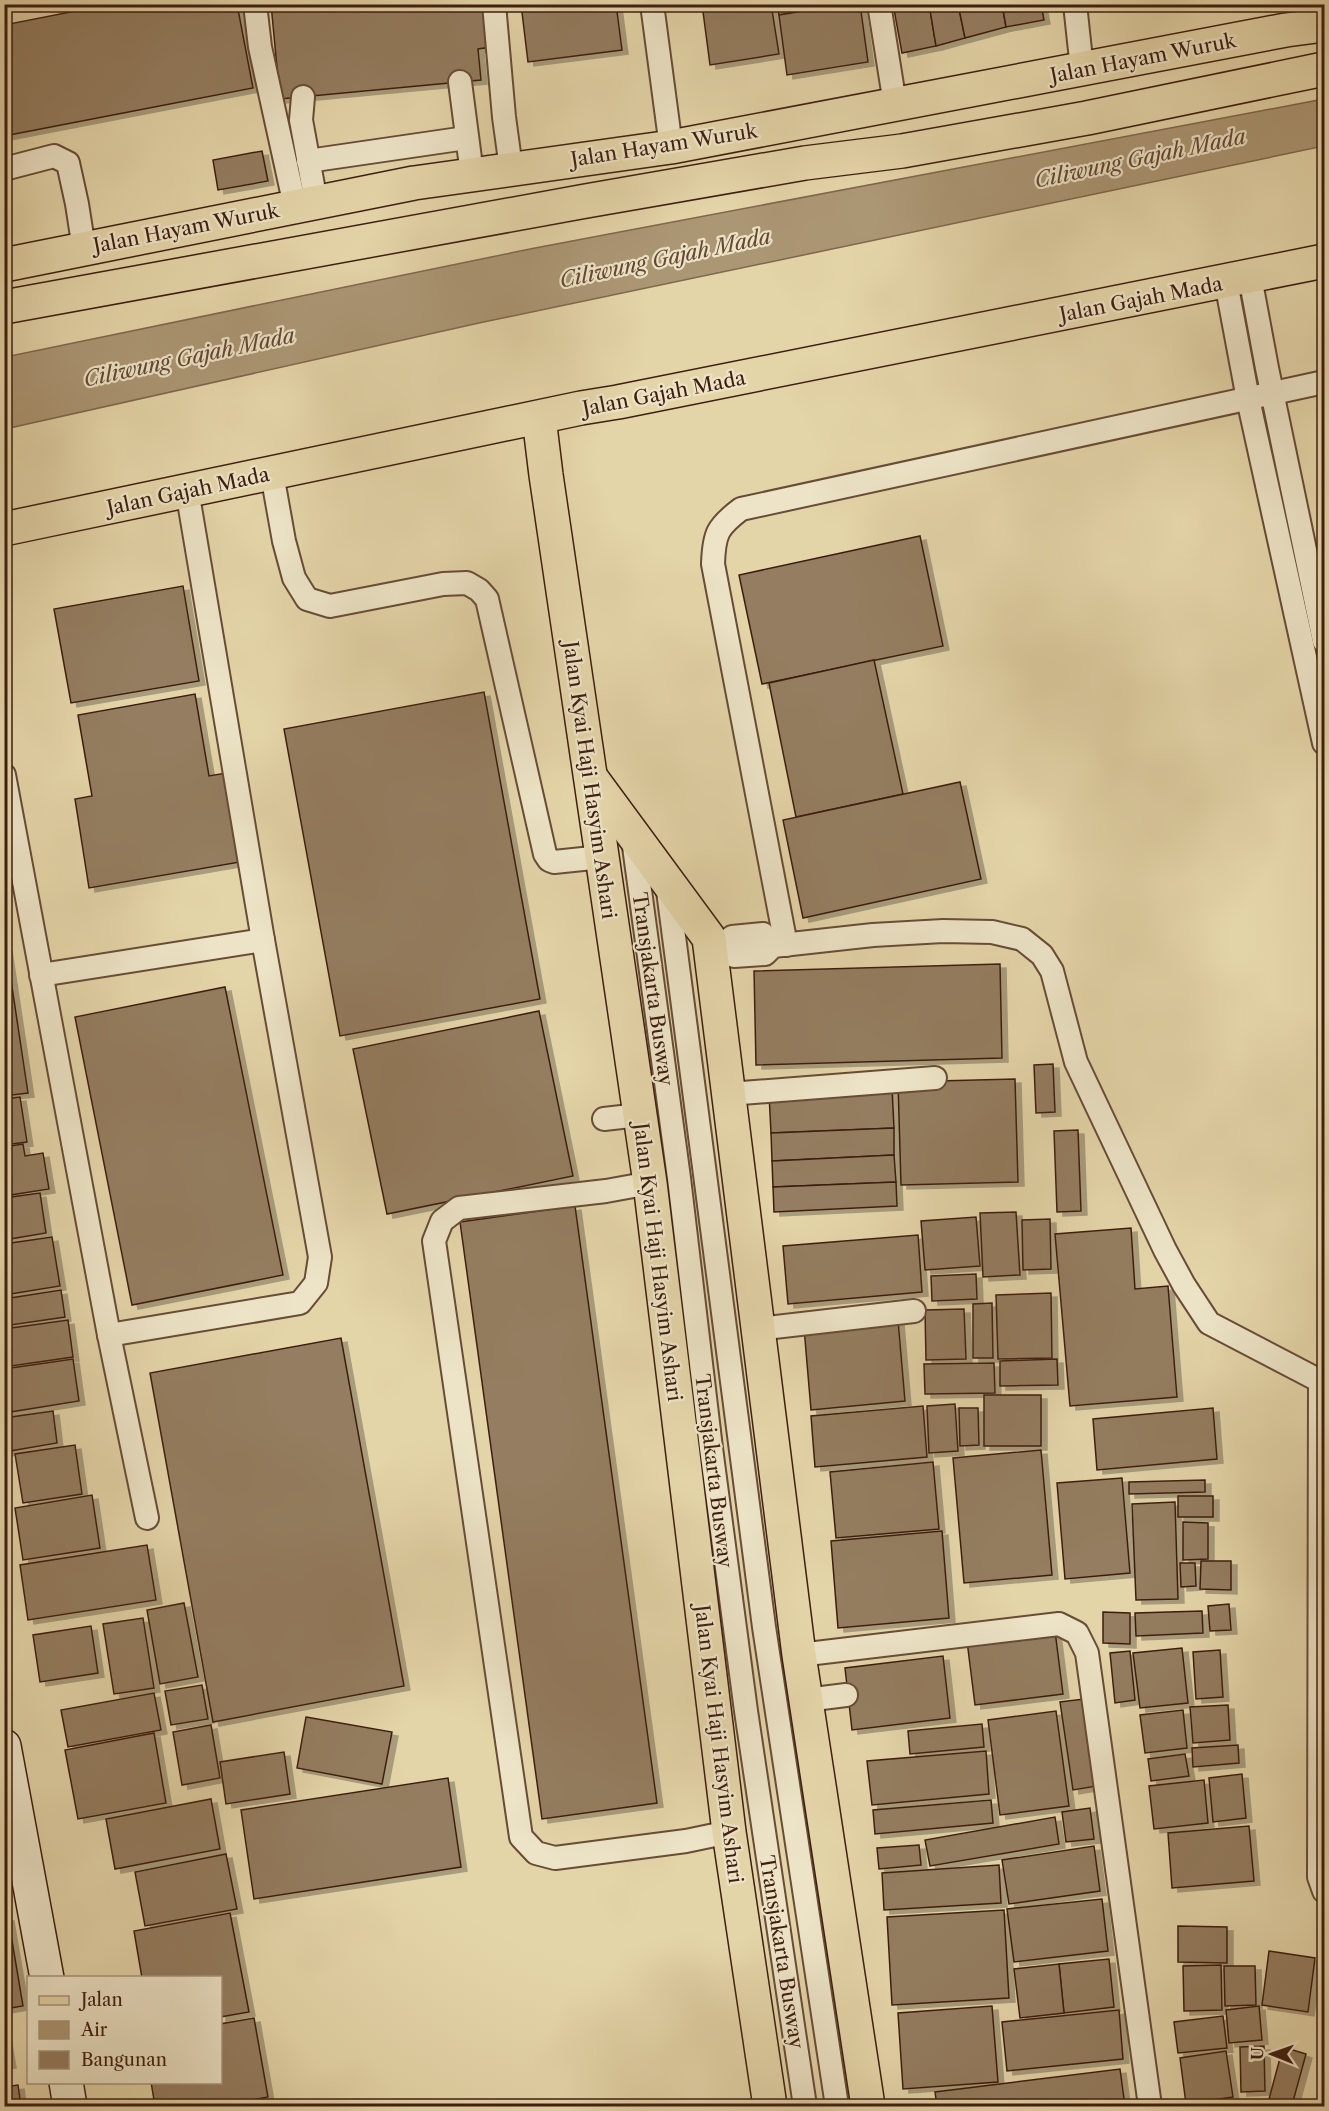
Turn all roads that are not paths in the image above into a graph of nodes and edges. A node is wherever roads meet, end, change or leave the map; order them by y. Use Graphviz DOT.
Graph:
graph roads {
  1 [pos="255,4"];
  2 [pos="494,4"];
  3 [pos="652,4"];
  4 [pos="879,4"];
  5 [pos="1075,4"];
  6 [pos="1317,19"];
  7 [pos="1082,69"];
  8 [pos="1324,69"];
  9 [pos="460,82"];
  10 [pos="303,97"];
  11 [pos="895,104"];
  12 [pos="466,138"];
  13 [pos="671,147"];
  14 [pos="308,161"];
  15 [pos="511,168"];
  16 [pos="4,169"];
  17 [pos="472,174"];
  18 [pos="306,204"];
  19 [pos="84,249"];
  20 [pos="1324,261"];
  21 [pos="4,265"];
  22 [pos="1238,279"];
  23 [pos="4,307"];
  24 [pos="1324,382"];
  25 [pos="1273,393"];
  26 [pos="1248,399"];
  27 [pos="539,418"];
  28 [pos="272,474"];
  29 [pos="187,490"];
  30 [pos="4,529"];
  31 [pos="1324,641"];
  32 [pos="1315,650"];
  33 [pos="1324,743"];
  34 [pos="589,775"];
  35 [pos="4,776"];
  36 [pos="632,834"];
  37 [pos="602,857"];
  38 [pos="666,882"];
  39 [pos="263,940"];
  40 [pos="714,944"];
  41 [pos="779,945"];
  42 [pos="41,975"];
  43 [pos="935,1078"];
  44 [pos="729,1094"];
  45 [pos="639,1116"];
  46 [pos="604,1119"];
  47 [pos="650,1183"];
  48 [pos="914,1311"];
  49 [pos="758,1329"];
  50 [pos="109,1335"];
  51 [pos="1322,1382"];
  52 [pos="147,1518"];
  53 [pos="799,1655"];
  54 [pos="1321,1678"];
  55 [pos="846,1695"];
  56 [pos="806,1700"];
  57 [pos="4,1746"];
  58 [pos="729,1832"];
  59 [pos="1324,1891"];
  60 [pos="46,1976"];
  61 [pos="66,2084"];
  62 [pos="70,2106"];
  63 [pos="770,2106"];
  64 [pos="805,2106"];
  65 [pos="837,2106"];
  66 [pos="868,2106"];
  67 [pos="1150,2106"];
  1 -- 18 [label="lane"];
  2 -- 15 [label="lane"];
  3 -- 13 [label="lane"];
  4 -- 11 [label="lane"];
  5 -- 7 [label="lane"];
  6 -- 7 [label="main road, Jalan Hayam Wuruk"];
  7 -- 11 [label="main road, Jalan Hayam Wuruk"];
  8 -- 23 [label="main road, Jalan Hayam Wuruk"];
  9 -- 12 [label="lane"];
  10 -- 14 [label="lane"];
  11 -- 13 [label="main road, Jalan Hayam Wuruk"];
  12 -- 14 [label="lane"];
  12 -- 17 [label="lane"];
  13 -- 15 [label="main road, Jalan Hayam Wuruk"];
  14 -- 18 [label="lane"];
  15 -- 17 [label="main road, Jalan Hayam Wuruk"];
  16 -- 19 [label="lane"];
  17 -- 18 [label="main road, Jalan Hayam Wuruk"];
  18 -- 19 [label="main road, Jalan Hayam Wuruk"];
  19 -- 21 [label="main road, Jalan Hayam Wuruk"];
  20 -- 22 [label="main road, Jalan Gajah Mada"];
  22 -- 25 [label="lane"];
  22 -- 26 [label="lane"];
  22 -- 27 [label="main road, Jalan Gajah Mada"];
  24 -- 25 [label="lane"];
  25 -- 26 [label="lane"];
  25 -- 31 [label="lane"];
  26 -- 32 [label="lane"];
  26 -- 41 [label="lane"];
  27 -- 28 [label="main road, Jalan Gajah Mada"];
  27 -- 34 [label="main road, Jalan Kyai Haji Hasyim Ashari"];
  28 -- 29 [label="main road, Jalan Gajah Mada"];
  28 -- 37 [label="lane"];
  29 -- 30 [label="main road, Jalan Gajah Mada"];
  29 -- 39 [label="lane"];
  32 -- 33 [label="lane"];
  34 -- 36 [label="main road"];
  34 -- 37 [label="main road, Jalan Kyai Haji Hasyim Ashari"];
  35 -- 42 [label="lane"];
  36 -- 38 [label="main road"];
  36 -- 64 [label="lane, Transjakarta Busway"];
  37 -- 45 [label="main road, Jalan Kyai Haji Hasyim Ashari"];
  38 -- 40 [label="main road"];
  38 -- 65 [label="lane, Transjakarta Busway"];
  39 -- 42 [label="lane"];
  39 -- 50 [label="lane"];
  40 -- 41 [label="lane"];
  40 -- 44 [label="main road"];
  41 -- 51 [label="lane"];
  42 -- 50 [label="lane"];
  43 -- 44 [label="lane"];
  44 -- 49 [label="main road"];
  45 -- 46 [label="lane"];
  45 -- 47 [label="main road, Jalan Kyai Haji Hasyim Ashari"];
  47 -- 58 [label="main road, Jalan Kyai Haji Hasyim Ashari"];
  47 -- 58 [label="lane"];
  48 -- 49 [label="lane"];
  49 -- 53 [label="main road"];
  50 -- 52 [label="lane"];
  51 -- 54 [label="lane"];
  53 -- 56 [label="main road"];
  53 -- 67 [label="lane"];
  54 -- 59 [label="lane"];
  55 -- 56 [label="lane"];
  56 -- 66 [label="main road"];
  57 -- 60 [label="street"];
  58 -- 63 [label="main road, Jalan Kyai Haji Hasyim Ashari"];
  61 -- 62 [label="street"];
}
